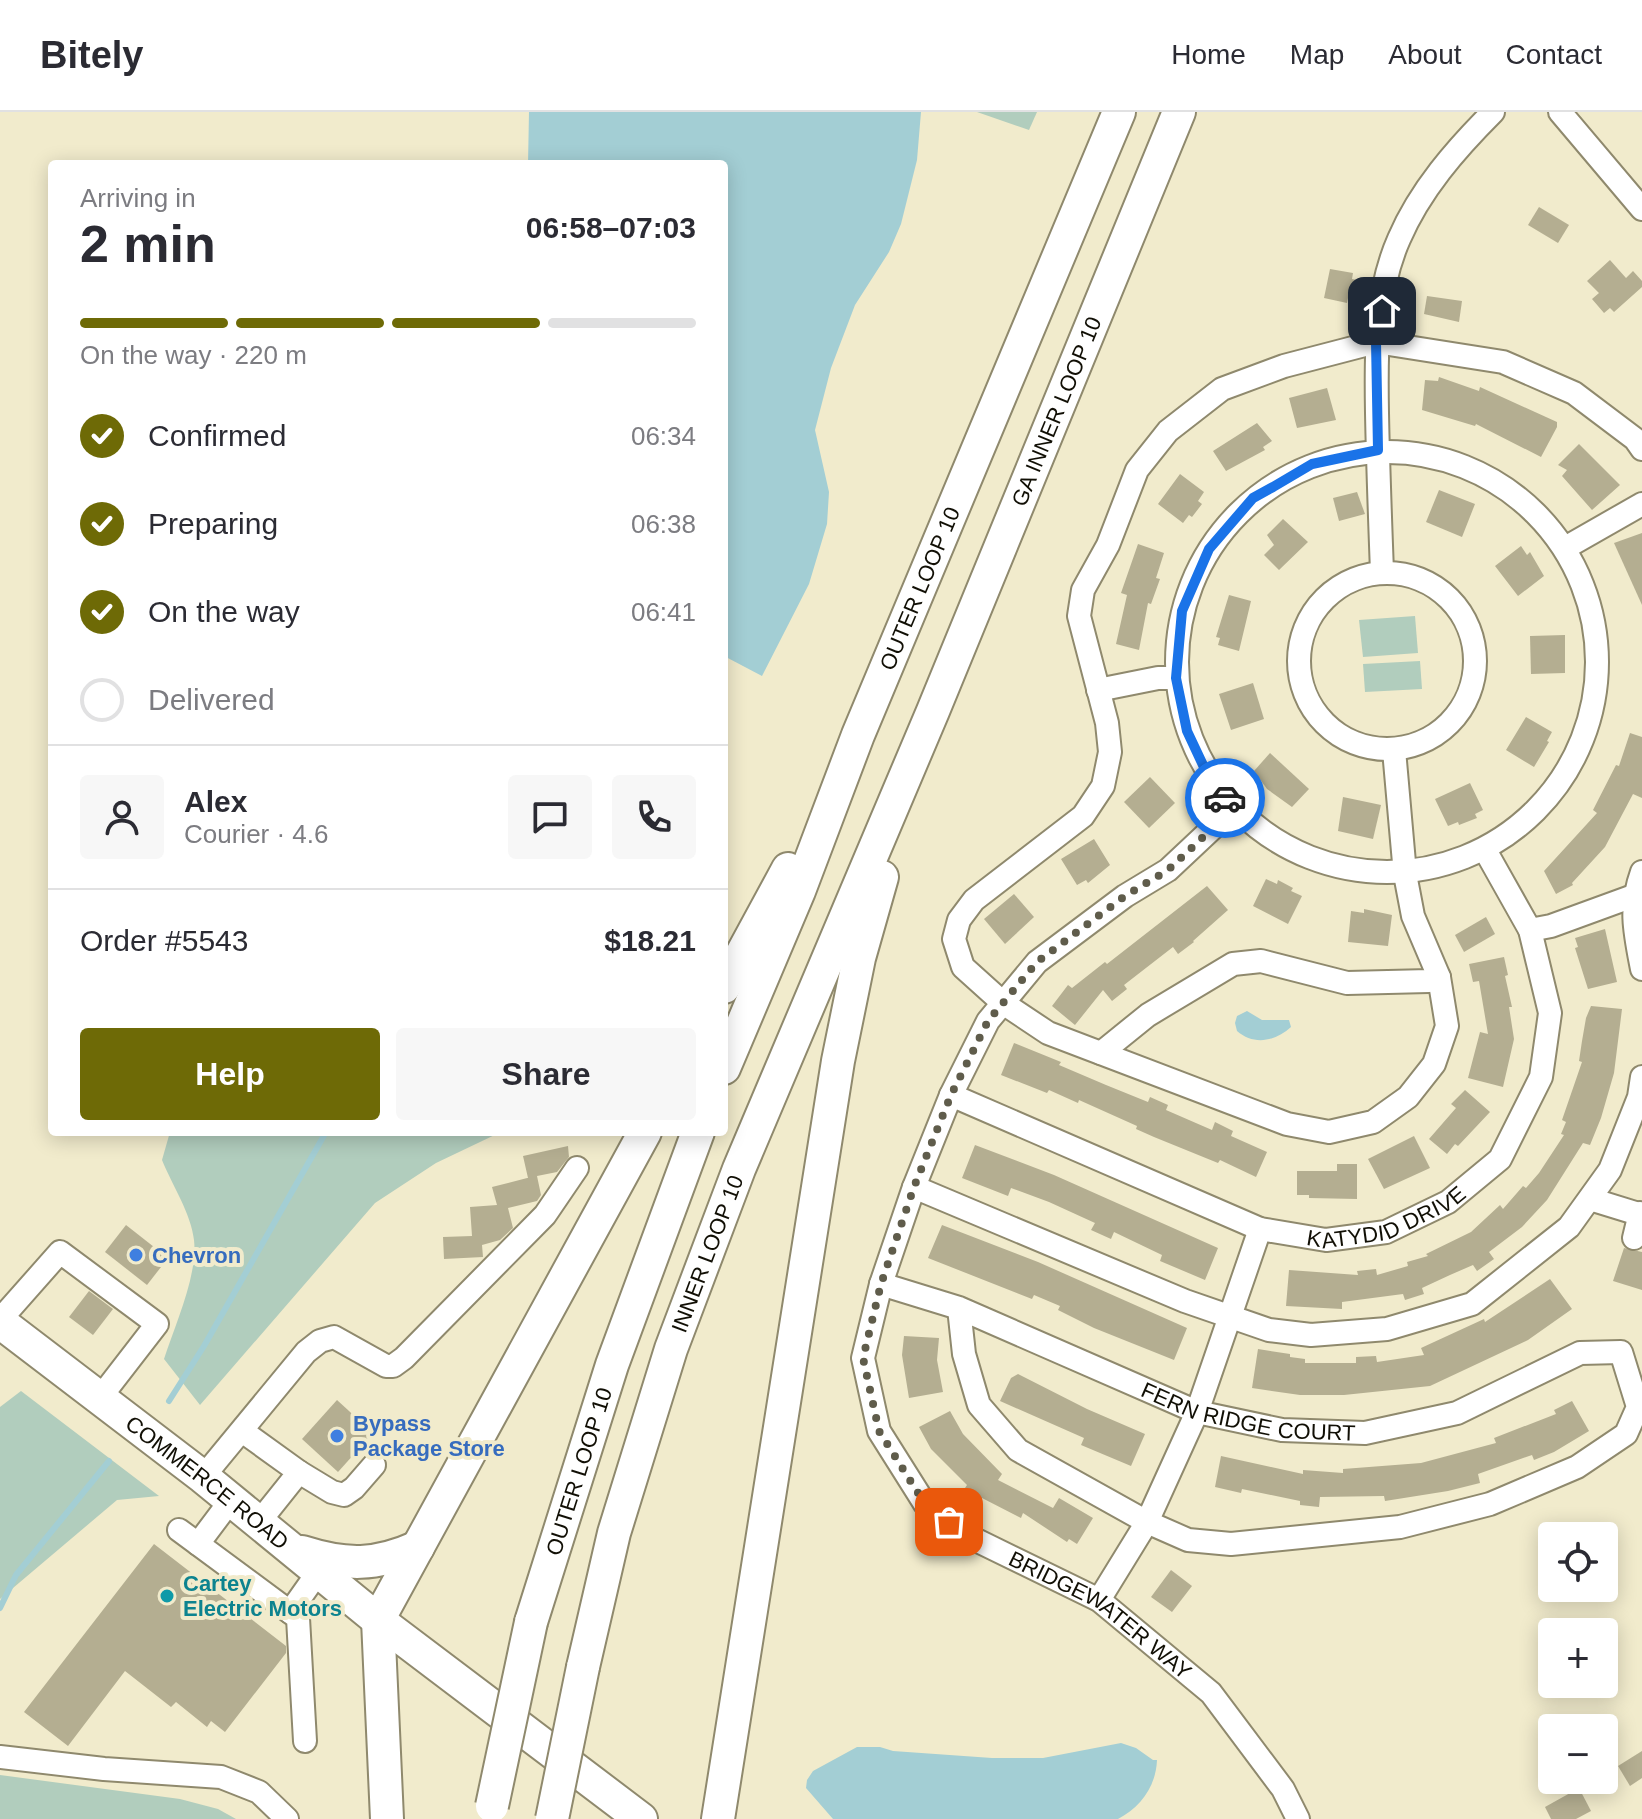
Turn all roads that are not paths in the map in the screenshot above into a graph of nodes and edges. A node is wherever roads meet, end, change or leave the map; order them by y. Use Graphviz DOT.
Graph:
graph roads {
  1 [pos="1119,112"];
  2 [pos="1179,112"];
  3 [pos="1493,112"];
  4 [pos="1560,112"];
  5 [pos="1642,209"];
  6 [pos="1376,342"];
  7 [pos="1642,449"];
  8 [pos="1378,450"];
  9 [pos="1642,504"];
  10 [pos="1565,548"];
  11 [pos="1382,572"];
  12 [pos="1176,678"];
  13 [pos="1098,690"];
  14 [pos="933,711"];
  15 [pos="858,735"];
  16 [pos="1394,750"];
  17 [pos="1233,809"];
  18 [pos="1485,850"];
  19 [pos="1642,872"];
  20 [pos="1405,874"];
  21 [pos="1636,895"];
  22 [pos="1530,930"];
  23 [pos="1642,969"];
  24 [pos="1439,977"];
  25 [pos="728,979"];
  26 [pos="1003,1003"];
  27 [pos="1101,1053"];
  28 [pos="728,1059"];
  29 [pos="1642,1077"];
  30 [pos="951,1095"];
  31 [pos="643,1136"];
  32 [pos="697,1136"];
  33 [pos="577,1168"];
  34 [pos="914,1187"];
  35 [pos="1590,1199"];
  36 [pos="1641,1214"];
  37 [pos="1260,1229"];
  38 [pos="1634,1238"];
  39 [pos="881,1284"];
  40 [pos="959,1308"];
  41 [pos="1229,1318"];
  42 [pos="0,1321"];
  43 [pos="99,1399"];
  44 [pos="1197,1412"];
  45 [pos="242,1431"];
  46 [pos="374,1465"];
  47 [pos="299,1472"];
  48 [pos="203,1477"];
  49 [pos="231,1500"];
  50 [pos="259,1522"];
  51 [pos="1147,1522"];
  52 [pos="179,1530"];
  53 [pos="198,1544"];
  54 [pos="418,1547"];
  55 [pos="294,1549"];
  56 [pos="319,1571"];
  57 [pos="1099,1600"];
  58 [pos="290,1612"];
  59 [pos="378,1620"];
  60 [pos="305,1741"];
  61 [pos="0,1757"];
  62 [pos="491,1812"];
  63 [pos="287,1819"];
  64 [pos="387,1819"];
  65 [pos="552,1819"];
  66 [pos="641,1819"];
  67 [pos="718,1819"];
  68 [pos="1298,1819"];
  1 -- 15 [label="highway, OUTER LOOP 10"];
  2 -- 14 [label="highway, GA INNER LOOP 10"];
  3 -- 6 [label="street"];
  4 -- 5 [label="street"];
  6 -- 7 [label="street"];
  6 -- 8 [label="street"];
  6 -- 13 [label="street"];
  8 -- 10 [label="street"];
  8 -- 11 [label="street"];
  8 -- 12 [label="street"];
  9 -- 10 [label="street"];
  10 -- 18 [label="street"];
  11 -- 16 [label="street"];
  11 -- 16 [label="street"];
  12 -- 13 [label="street"];
  12 -- 17 [label="street"];
  13 -- 26 [label="street"];
  14 -- 65 [label="highway, INNER LOOP 10, bridge"];
  14 -- 67 [label="highway"];
  15 -- 25 [label="highway"];
  15 -- 28 [label="highway, OUTER LOOP 10"];
  16 -- 20 [label="street"];
  17 -- 20 [label="street"];
  17 -- 26 [label="street, BRIDGEWATER WAY"];
  18 -- 20 [label="street"];
  18 -- 22 [label="street, KATYDID DRIVE"];
  19 -- 21 [label="street"];
  20 -- 24 [label="street"];
  21 -- 22 [label="street"];
  21 -- 23 [label="street"];
  22 -- 37 [label="street, KATYDID DRIVE"];
  24 -- 27 [label="street"];
  24 -- 27 [label="street"];
  26 -- 27 [label="street"];
  26 -- 30 [label="street, BRIDGEWATER WAY"];
  29 -- 35 [label="street"];
  30 -- 34 [label="street, BRIDGEWATER WAY"];
  30 -- 37 [label="street, KATYDID DRIVE"];
  31 -- 54 [label="highway"];
  32 -- 62 [label="highway, OUTER LOOP 10, bridge"];
  33 -- 45 [label="street"];
  34 -- 39 [label="street, BRIDGEWATER WAY"];
  34 -- 41 [label="street"];
  35 -- 36 [label="street"];
  35 -- 41 [label="street"];
  36 -- 38 [label="street"];
  37 -- 41 [label="street"];
  39 -- 40 [label="street, FERN RIDGE COURT"];
  39 -- 57 [label="street, BRIDGEWATER WAY"];
  40 -- 44 [label="street, FERN RIDGE COURT"];
  40 -- 51 [label="street"];
  41 -- 44 [label="street"];
  42 -- 43 [label="highway, COMMERCE ROAD"];
  42 -- 43 [label="street"];
  43 -- 48 [label="highway, COMMERCE ROAD"];
  44 -- 51 [label="street"];
  44 -- 51 [label="street, FERN RIDGE COURT"];
  45 -- 47 [label="street"];
  45 -- 48 [label="street"];
  46 -- 47 [label="street"];
  47 -- 50 [label="street"];
  48 -- 49 [label="highway, COMMERCE ROAD"];
  49 -- 50 [label="highway, COMMERCE ROAD"];
  49 -- 53 [label="street"];
  50 -- 55 [label="highway, COMMERCE ROAD"];
  51 -- 57 [label="street"];
  52 -- 53 [label="street"];
  53 -- 58 [label="street"];
  54 -- 55 [label="highway"];
  54 -- 59 [label="highway"];
  55 -- 56 [label="highway, COMMERCE ROAD"];
  56 -- 58 [label="street"];
  56 -- 59 [label="highway, COMMERCE ROAD"];
  57 -- 68 [label="street, BRIDGEWATER WAY"];
  58 -- 60 [label="street"];
  59 -- 64 [label="highway"];
  59 -- 66 [label="highway, COMMERCE ROAD"];
  61 -- 63 [label="street"];
}
